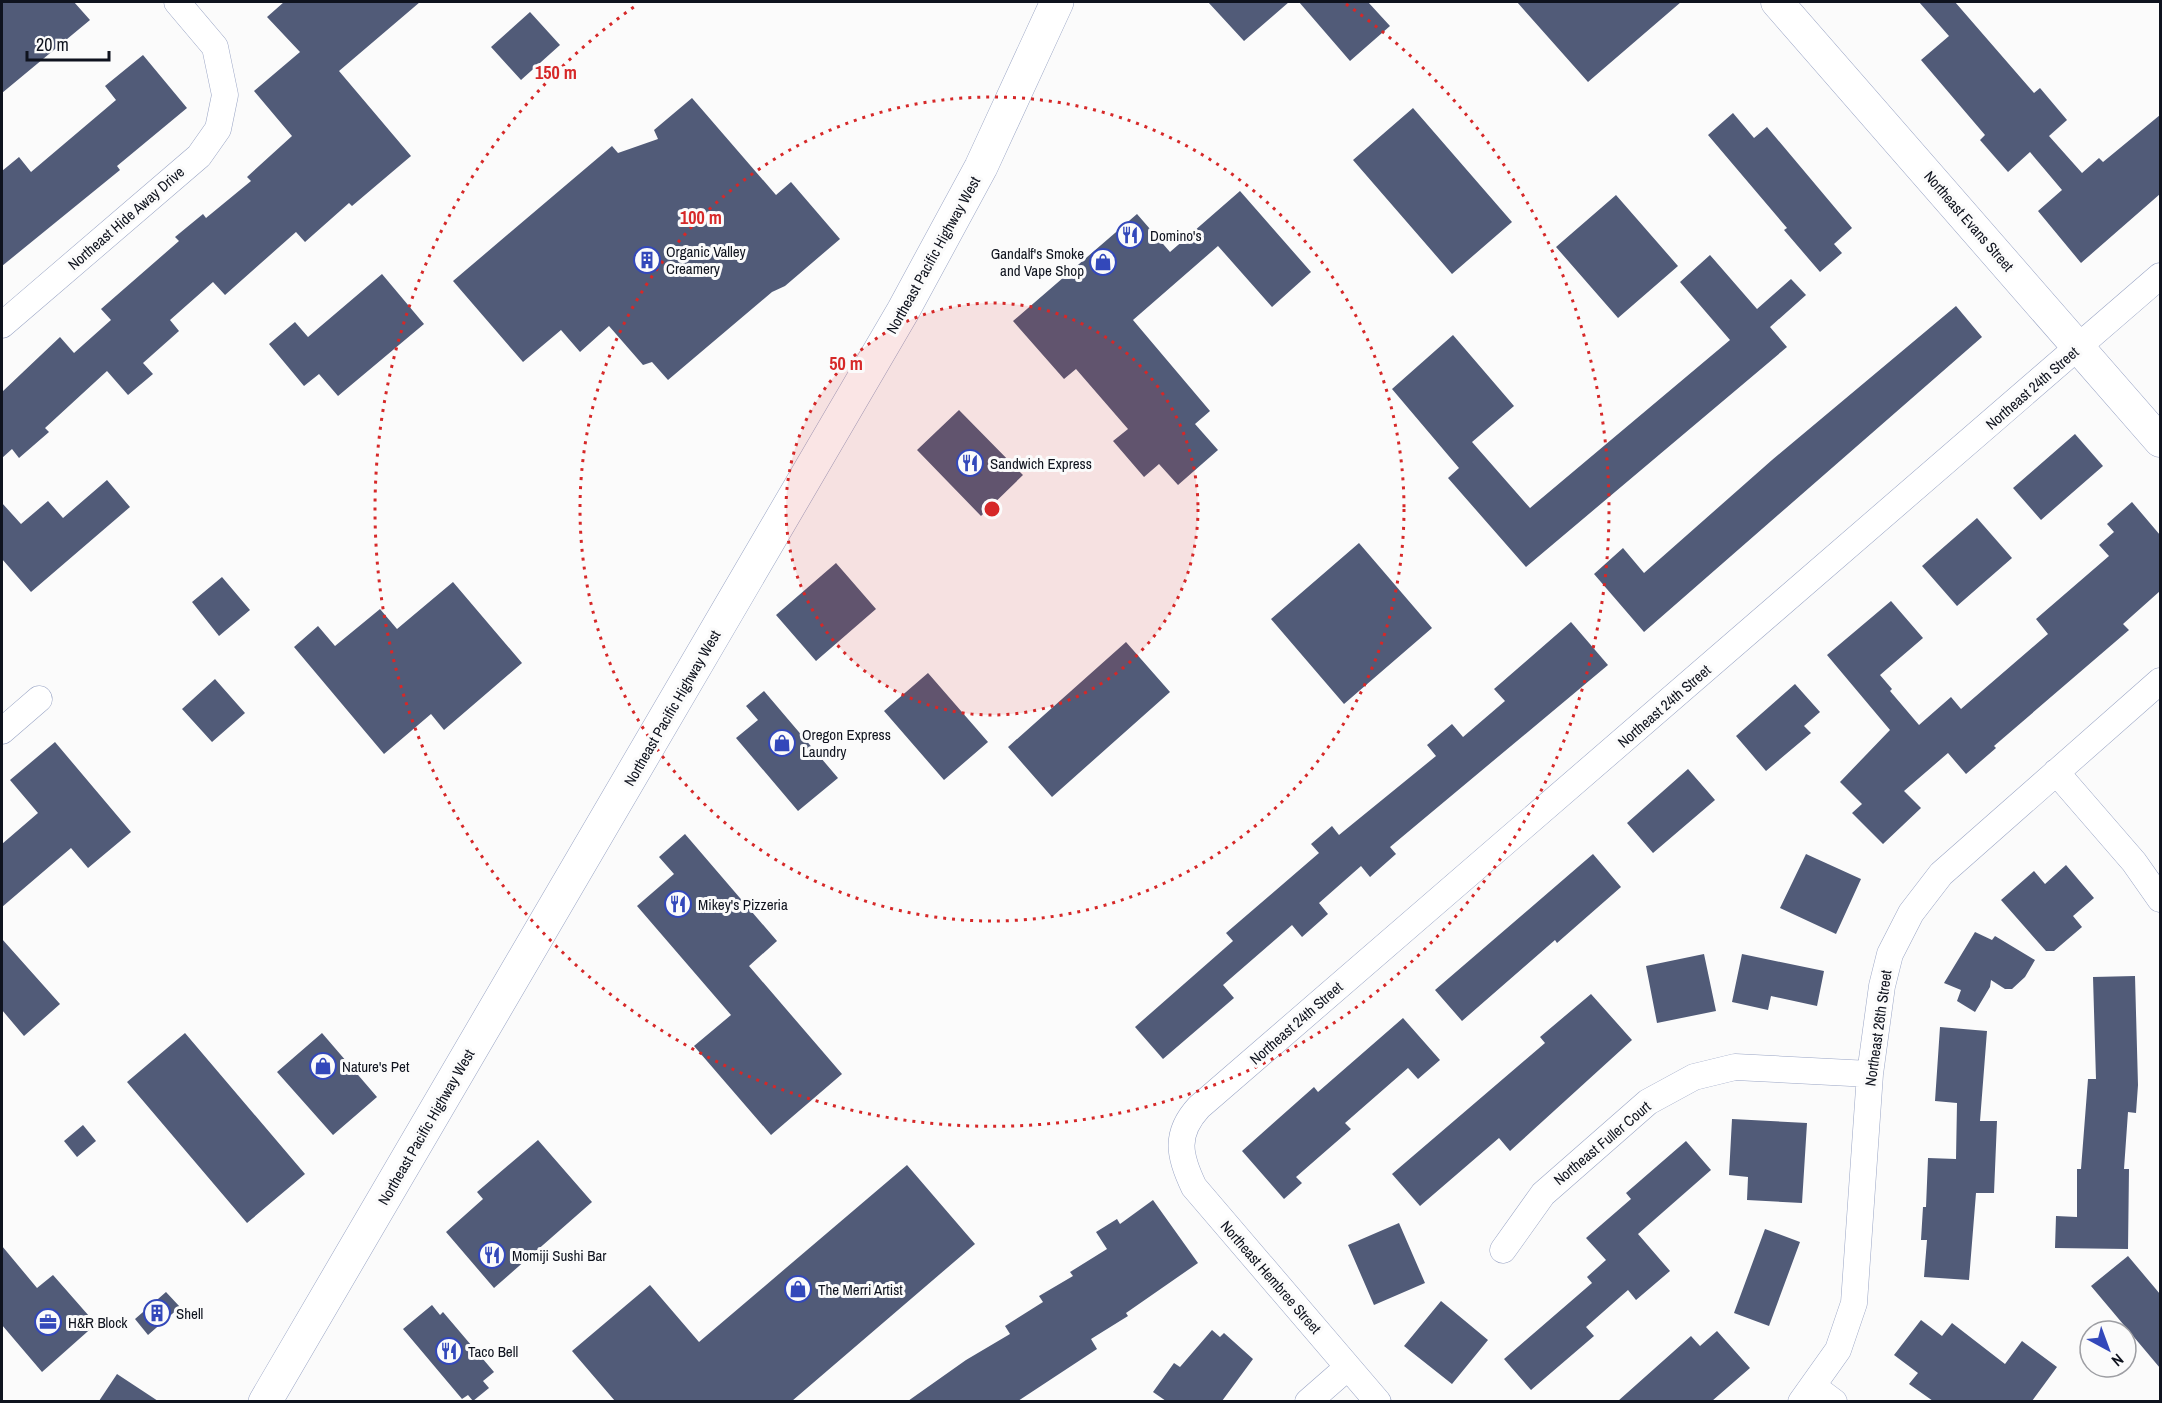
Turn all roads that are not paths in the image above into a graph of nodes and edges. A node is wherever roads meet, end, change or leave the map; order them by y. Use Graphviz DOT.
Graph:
graph roads {
  1 [pos="177,2"];
  2 [pos="1057,2"];
  3 [pos="1777,2"];
  4 [pos="2160,276"];
  5 [pos="2,325"];
  6 [pos="2079,347"];
  7 [pos="2160,441"];
  8 [pos="2160,681"];
  9 [pos="39,699"];
  10 [pos="2,731"];
  11 [pos="2056,772"];
  12 [pos="2160,899"];
  13 [pos="1870,1074"];
  14 [pos="1181,1144"];
  15 [pos="1503,1250"];
  16 [pos="1348,1367"];
  17 [pos="1816,1397"];
  18 [pos="265,1401"];
  19 [pos="1308,1401"];
  20 [pos="1378,1401"];
  1 -- 5 [label="street, Northeast Hide Away Drive"];
  2 -- 18 [label="highway, Northeast Pacific Highway West"];
  3 -- 6 [label="street, Northeast Evans Street"];
  4 -- 6 [label="street, Northeast 24th Street"];
  6 -- 7 [label="street, Northeast Evans Street"];
  6 -- 14 [label="street, Northeast 24th Street"];
  8 -- 11 [label="street, Northeast 26th Street"];
  9 -- 10 [label="street"];
  11 -- 12 [label="street"];
  11 -- 13 [label="street, Northeast 26th Street"];
  13 -- 15 [label="street, Northeast Fuller Court"];
  13 -- 17 [label="street, Northeast 26th Street"];
  14 -- 16 [label="street, Northeast Hembree Street"];
  16 -- 19 [label="street"];
  16 -- 20 [label="street, Northeast Hembree Street"];
}
